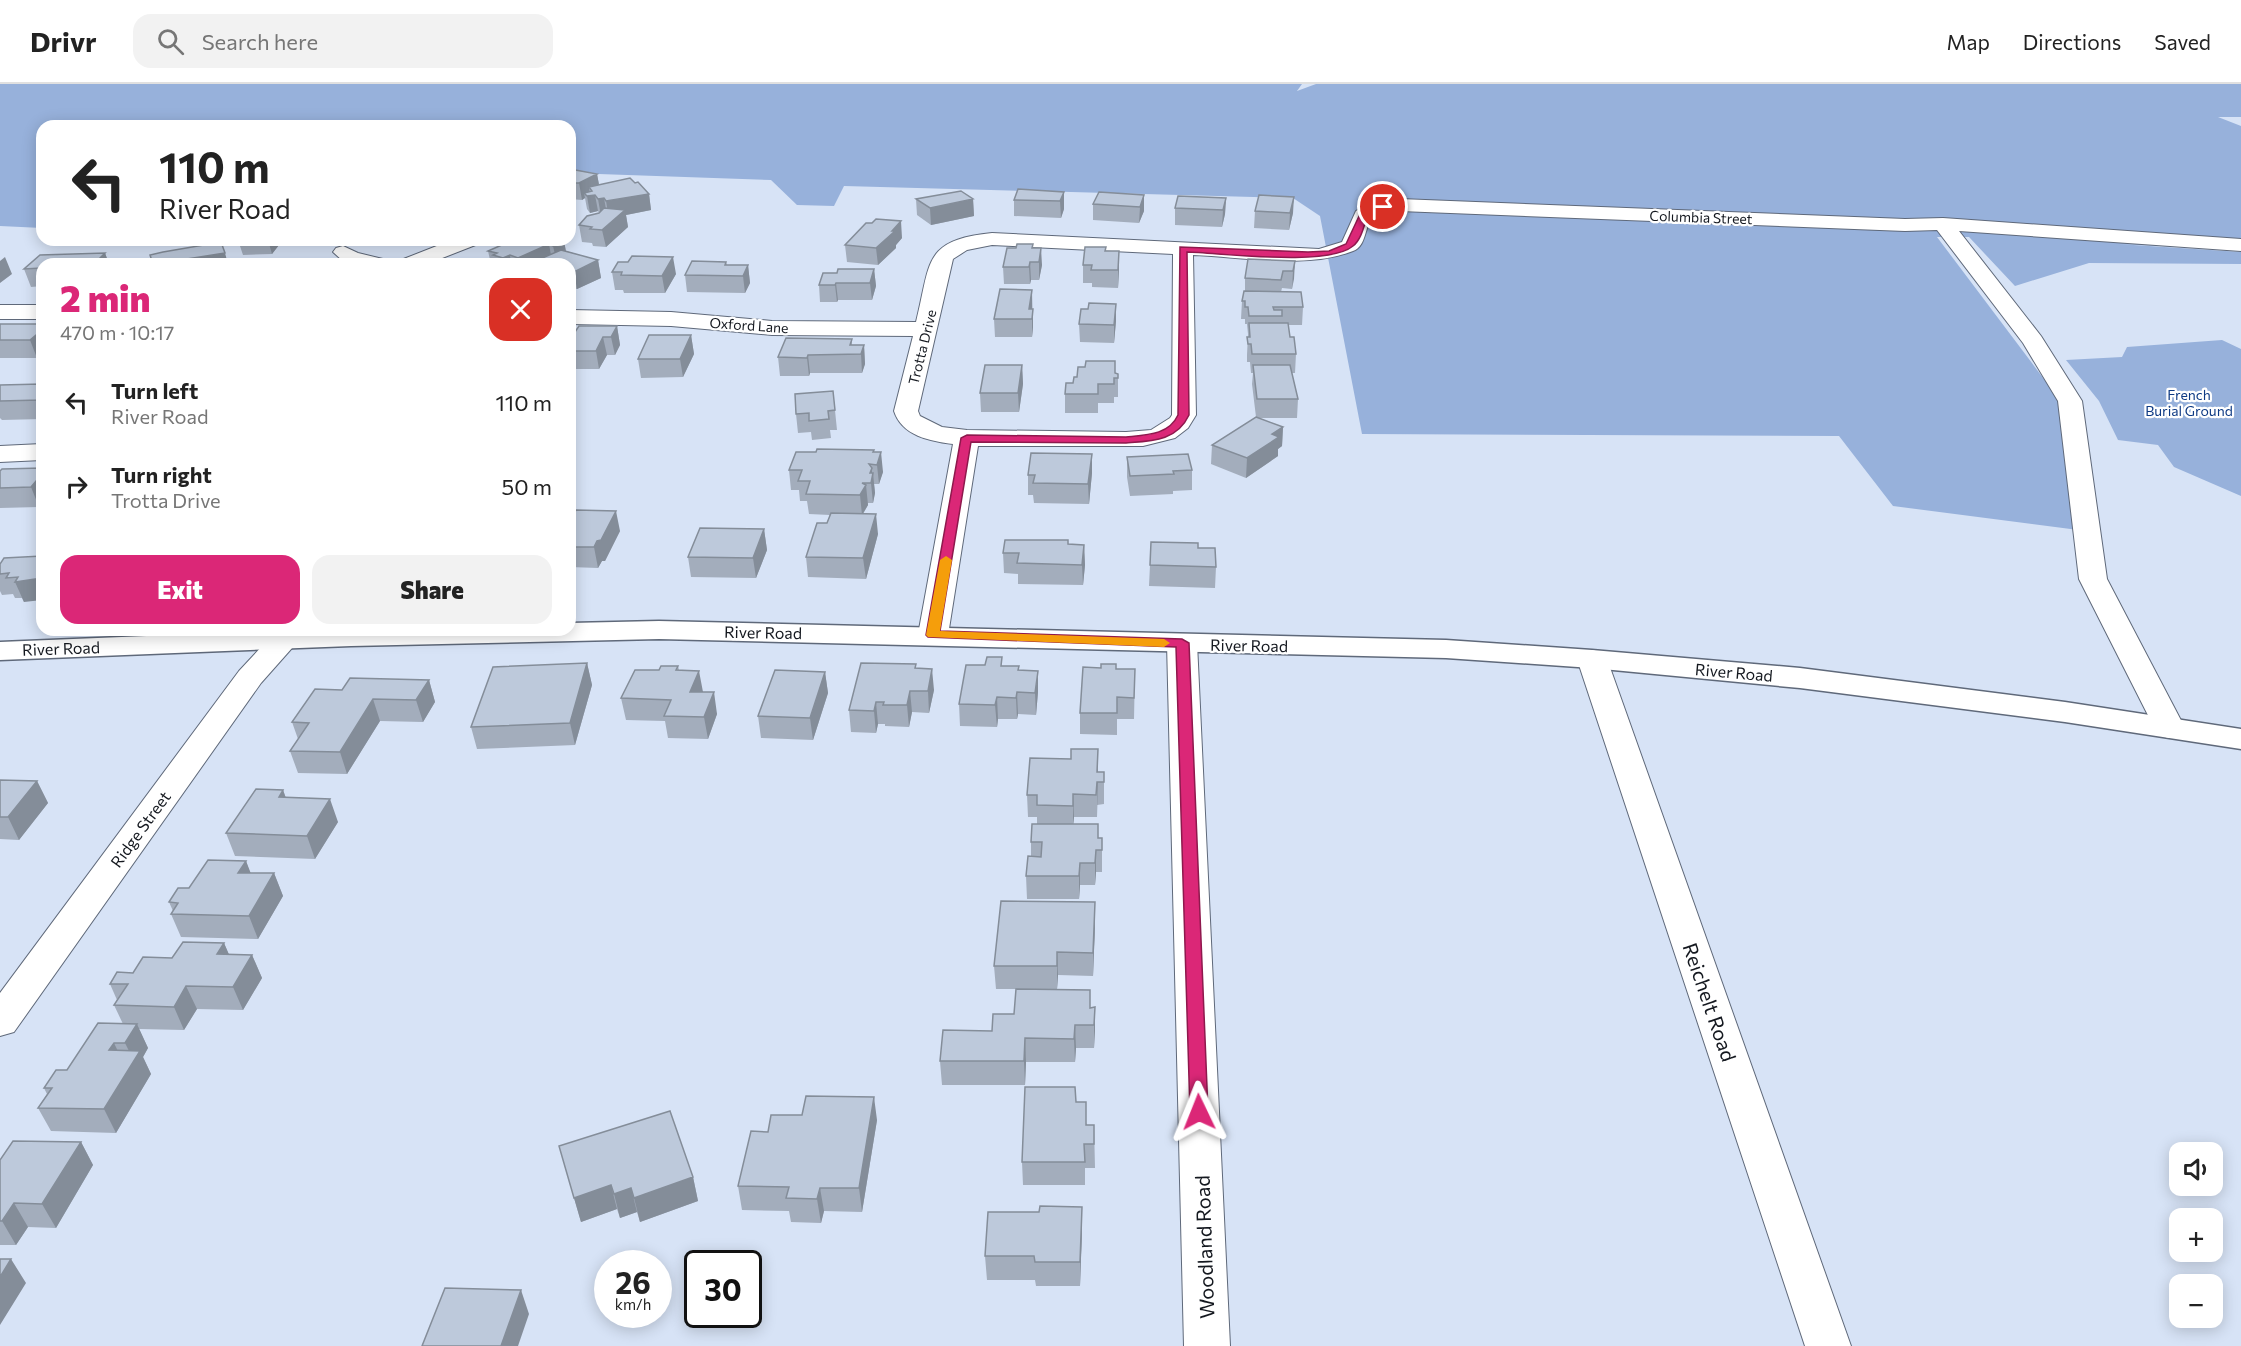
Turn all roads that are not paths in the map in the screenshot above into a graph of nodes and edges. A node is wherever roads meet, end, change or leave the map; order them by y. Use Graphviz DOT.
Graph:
graph roads {
  1 [pos="1943,224"];
  2 [pos="2241,245"];
  3 [pos="345,246"];
  4 [pos="455,246"];
  5 [pos="1183,249"];
  6 [pos="332,258"];
  7 [pos="424,258"];
  8 [pos="0,312"];
  9 [pos="36,312"];
  10 [pos="576,317"];
  11 [pos="927,329"];
  12 [pos="967,438"];
  13 [pos="36,452"];
  14 [pos="0,454"];
  15 [pos="576,631"];
  16 [pos="933,635"];
  17 [pos="272,636"];
  18 [pos="289,636"];
  19 [pos="1182,643"];
  20 [pos="0,651"];
  21 [pos="1592,659"];
  22 [pos="2169,728"];
  23 [pos="2241,739"];
  24 [pos="0,1022"];
  25 [pos="1208,1346"];
  26 [pos="1828,1346"];
  1 -- 2 [label="street, Columbia Street"];
  1 -- 5 [label="street, Columbia Street"];
  1 -- 22 [label="street"];
  3 -- 6 [label="street"];
  4 -- 7 [label="street"];
  5 -- 11 [label="street, Trotta Drive"];
  5 -- 12 [label="street, Trotta Drive"];
  8 -- 9 [label="street"];
  10 -- 11 [label="street, Oxford Lane"];
  11 -- 12 [label="street, Trotta Drive"];
  12 -- 16 [label="street"];
  13 -- 14 [label="street"];
  15 -- 16 [label="main road, River Road"];
  16 -- 19 [label="main road, River Road"];
  17 -- 20 [label="main road, River Road"];
  18 -- 24 [label="street, Ridge Street"];
  19 -- 21 [label="main road, River Road"];
  19 -- 25 [label="street, Woodland Road"];
  21 -- 22 [label="main road, River Road"];
  21 -- 26 [label="street, Reichelt Road"];
  22 -- 23 [label="main road, River Road"];
}
